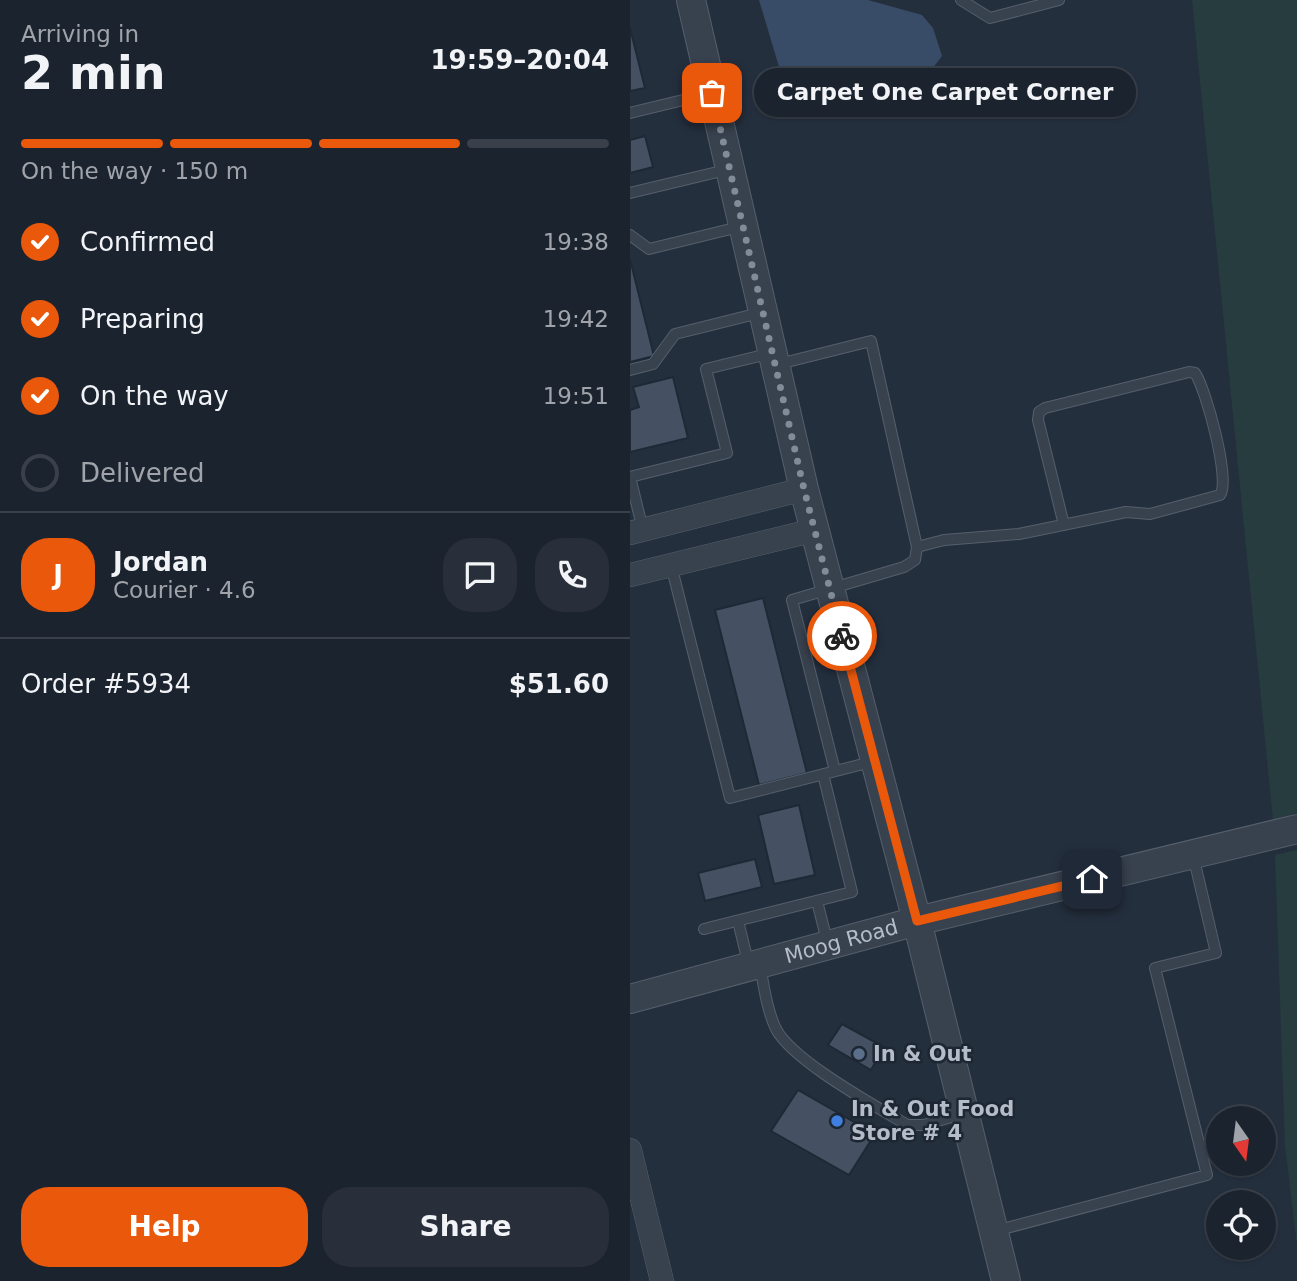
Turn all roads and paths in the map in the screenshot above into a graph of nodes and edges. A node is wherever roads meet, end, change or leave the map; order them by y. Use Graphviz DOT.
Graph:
graph roads {
  1 [pos="691,0"];
  2 [pos="961,0"];
  3 [pos="1059,0"];
  4 [pos="712,93"];
  5 [pos="630,113"];
  6 [pos="730,169"];
  7 [pos="630,193"];
  8 [pos="743,226"];
  9 [pos="630,235"];
  10 [pos="763,312"];
  11 [pos="774,359"];
  12 [pos="630,370"];
  13 [pos="630,477"];
  14 [pos="804,489"];
  15 [pos="1063,524"];
  16 [pos="815,530"];
  17 [pos="637,531"];
  18 [pos="918,547"];
  19 [pos="671,565"];
  20 [pos="630,575"];
  21 [pos="830,590"];
  22 [pos="875,761"];
  23 [pos="829,772"];
  24 [pos="1297,829"];
  25 [pos="1193,855"];
  26 [pos="817,901"];
  27 [pos="738,921"];
  28 [pos="917,921"];
  29 [pos="704,929"];
  30 [pos="828,945"];
  31 [pos="754,965"];
  32 [pos="630,999"];
  33 [pos="964,1113"];
  34 [pos="630,1150"];
  35 [pos="638,1215"];
  36 [pos="994,1231"];
  37 [pos="662,1281"];
  38 [pos="1006,1281"];
  1 -- 4 [label="street"];
  2 -- 3 [label="lane"];
  4 -- 5 [label="lane"];
  4 -- 6 [label="street"];
  6 -- 7 [label="lane"];
  6 -- 8 [label="street"];
  8 -- 9 [label="lane"];
  8 -- 10 [label="street"];
  10 -- 11 [label="street"];
  10 -- 12 [label="lane"];
  11 -- 13 [label="lane"];
  11 -- 14 [label="street"];
  11 -- 18 [label="lane"];
  13 -- 17 [label="lane"];
  14 -- 16 [label="street"];
  14 -- 17 [label="street"];
  15 -- 15 [label="lane"];
  15 -- 18 [label="lane"];
  16 -- 19 [label="street"];
  16 -- 21 [label="street"];
  18 -- 21 [label="lane"];
  19 -- 20 [label="street"];
  19 -- 23 [label="lane"];
  21 -- 22 [label="street"];
  21 -- 23 [label="lane"];
  22 -- 23 [label="lane"];
  22 -- 28 [label="street"];
  23 -- 26 [label="lane"];
  24 -- 25 [label="street, Moog Road"];
  25 -- 28 [label="street, Moog Road"];
  25 -- 36 [label="lane"];
  26 -- 27 [label="lane"];
  26 -- 30 [label="lane"];
  27 -- 29 [label="lane"];
  27 -- 31 [label="lane"];
  28 -- 30 [label="street, Moog Road"];
  28 -- 33 [label="street"];
  30 -- 31 [label="street, Moog Road"];
  31 -- 32 [label="street, Moog Road"];
  31 -- 33 [label="lane"];
  33 -- 36 [label="street"];
  34 -- 35 [label="street"];
  35 -- 37 [label="street"];
  36 -- 38 [label="street"];
}
